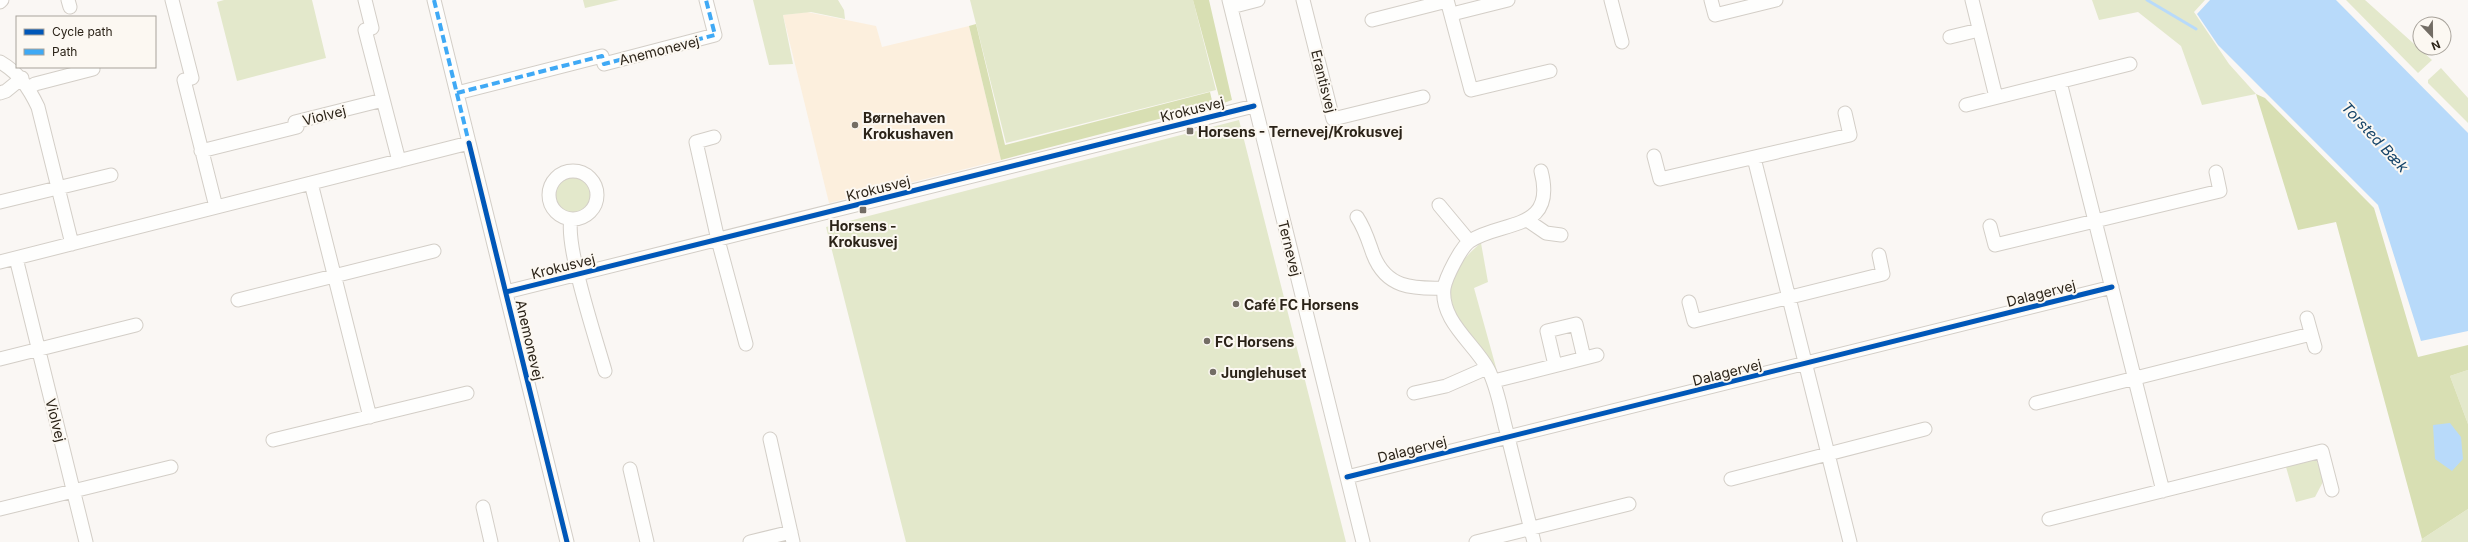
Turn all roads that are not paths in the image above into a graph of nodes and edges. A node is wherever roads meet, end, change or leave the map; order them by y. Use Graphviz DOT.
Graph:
graph roads {
  1 [pos="172,0"];
  2 [pos="365,0"];
  3 [pos="434,0"];
  4 [pos="706,0"];
  5 [pos="1258,0"];
  6 [pos="1303,0"];
  7 [pos="1508,0"];
  8 [pos="1611,0"];
  9 [pos="1711,0"];
  10 [pos="1776,0"];
  11 [pos="1972,0"];
  12 [pos="1230,4"];
  13 [pos="1449,5"];
  14 [pos="1372,20"];
  15 [pos="1979,30"];
  16 [pos="1950,37"];
  17 [pos="1622,42"];
  18 [pos="0,62"];
  19 [pos="2130,64"];
  20 [pos="93,69"];
  21 [pos="1550,71"];
  22 [pos="2060,82"];
  23 [pos="25,83"];
  24 [pos="0,93"];
  25 [pos="457,93"];
  26 [pos="1423,97"];
  27 [pos="1996,97"];
  28 [pos="383,100"];
  29 [pos="1966,105"];
  30 [pos="1254,106"];
  31 [pos="1845,113"];
  32 [pos="714,138"];
  33 [pos="469,143"];
  34 [pos="202,151"];
  35 [pos="1654,156"];
  36 [pos="1754,158"];
  37 [pos="399,161"];
  38 [pos="1540,171"];
  39 [pos="2216,172"];
  40 [pos="110,175"];
  41 [pos="310,183"];
  42 [pos="58,188"];
  43 [pos="0,202"];
  44 [pos="1439,204"];
  45 [pos="216,207"];
  46 [pos="1357,217"];
  47 [pos="572,219"];
  48 [pos="1527,220"];
  49 [pos="2095,221"];
  50 [pos="1990,226"];
  51 [pos="1561,235"];
  52 [pos="718,240"];
  53 [pos="1469,241"];
  54 [pos="72,244"];
  55 [pos="434,251"];
  56 [pos="1879,255"];
  57 [pos="16,258"];
  58 [pos="0,262"];
  59 [pos="579,274"];
  60 [pos="335,276"];
  61 [pos="2112,287"];
  62 [pos="1444,288"];
  63 [pos="506,292"];
  64 [pos="1789,297"];
  65 [pos="238,300"];
  66 [pos="1689,302"];
  67 [pos="2307,318"];
  68 [pos="136,325"];
  69 [pos="2311,334"];
  70 [pos="746,344"];
  71 [pos="2315,347"];
  72 [pos="38,350"];
  73 [pos="0,359"];
  74 [pos="1806,364"];
  75 [pos="1555,365"];
  76 [pos="1487,368"];
  77 [pos="605,371"];
  78 [pos="2135,378"];
  79 [pos="1494,381"];
  80 [pos="467,393"];
  81 [pos="1414,393"];
  82 [pos="2036,403"];
  83 [pos="370,417"];
  84 [pos="1925,429"];
  85 [pos="1508,438"];
  86 [pos="770,439"];
  87 [pos="273,440"];
  88 [pos="1828,454"];
  89 [pos="171,467"];
  90 [pos="630,469"];
  91 [pos="1347,478"];
  92 [pos="1731,479"];
  93 [pos="2332,490"];
  94 [pos="73,491"];
  95 [pos="2163,491"];
  96 [pos="1629,504"];
  97 [pos="483,507"];
  98 [pos="0,509"];
  99 [pos="2049,519"];
  100 [pos="1531,528"];
  101 [pos="792,537"];
  102 [pos="86,542"];
  103 [pos="492,542"];
  104 [pos="568,542"];
  105 [pos="647,542"];
  106 [pos="750,542"];
  107 [pos="1363,542"];
  108 [pos="1476,542"];
  109 [pos="1534,542"];
  110 [pos="1850,542"];
  1 -- 34 [label="street"];
  2 -- 28 [label="street"];
  3 -- 25 [label="street, Anemonevej"];
  4 -- 25 [label="street, Anemonevej"];
  5 -- 12 [label="street"];
  6 -- 26 [label="street, Erantisvej"];
  7 -- 13 [label="street"];
  8 -- 17 [label="street"];
  9 -- 10 [label="street"];
  11 -- 15 [label="street"];
  12 -- 30 [label="street, Ternevej"];
  13 -- 14 [label="street"];
  13 -- 21 [label="street"];
  15 -- 16 [label="street"];
  15 -- 27 [label="street"];
  18 -- 23 [label="street"];
  19 -- 22 [label="street"];
  20 -- 23 [label="street"];
  22 -- 27 [label="street"];
  22 -- 49 [label="street"];
  23 -- 24 [label="street"];
  23 -- 42 [label="street"];
  25 -- 33 [label="street, Anemonevej"];
  27 -- 29 [label="street"];
  28 -- 34 [label="street, Violvej"];
  28 -- 37 [label="street"];
  30 -- 52 [label="street, Krokusvej"];
  30 -- 91 [label="street, Ternevej"];
  31 -- 36 [label="street"];
  32 -- 52 [label="street"];
  33 -- 37 [label="street"];
  33 -- 63 [label="street, Anemonevej"];
  34 -- 45 [label="street"];
  35 -- 36 [label="street"];
  36 -- 64 [label="street"];
  37 -- 41 [label="street"];
  38 -- 48 [label="street"];
  39 -- 49 [label="street"];
  40 -- 42 [label="street"];
  41 -- 45 [label="street"];
  41 -- 60 [label="street"];
  42 -- 43 [label="street"];
  42 -- 54 [label="street"];
  44 -- 53 [label="street"];
  45 -- 54 [label="street"];
  46 -- 62 [label="street"];
  47 -- 59 [label="street, Krokusvej"];
  48 -- 51 [label="street"];
  48 -- 53 [label="street"];
  49 -- 50 [label="street"];
  49 -- 61 [label="street"];
  52 -- 59 [label="street, Krokusvej"];
  52 -- 70 [label="street"];
  53 -- 62 [label="street"];
  54 -- 57 [label="street"];
  55 -- 60 [label="street"];
  56 -- 64 [label="street"];
  57 -- 58 [label="street"];
  57 -- 72 [label="street, Violvej"];
  59 -- 63 [label="street, Krokusvej"];
  59 -- 77 [label="street, Krokusvej"];
  60 -- 65 [label="street"];
  60 -- 83 [label="street"];
  61 -- 74 [label="street, Dalagervej"];
  61 -- 78 [label="street"];
  62 -- 76 [label="street"];
  63 -- 104 [label="street, Anemonevej"];
  64 -- 66 [label="street"];
  64 -- 74 [label="street"];
  67 -- 69 [label="street"];
  68 -- 72 [label="street"];
  69 -- 71 [label="street"];
  69 -- 78 [label="street"];
  72 -- 73 [label="street"];
  72 -- 94 [label="street, Violvej"];
  74 -- 85 [label="street, Dalagervej"];
  74 -- 88 [label="street"];
  75 -- 75 [label="street"];
  75 -- 79 [label="street"];
  76 -- 79 [label="street"];
  76 -- 81 [label="street"];
  78 -- 82 [label="street"];
  78 -- 95 [label="street"];
  79 -- 85 [label="street"];
  80 -- 83 [label="street"];
  83 -- 87 [label="street"];
  84 -- 88 [label="street"];
  85 -- 91 [label="street, Dalagervej"];
  85 -- 100 [label="street"];
  86 -- 101 [label="street"];
  88 -- 92 [label="street"];
  88 -- 110 [label="street"];
  89 -- 94 [label="street"];
  90 -- 105 [label="street"];
  91 -- 107 [label="street, Ternevej"];
  93 -- 95 [label="street"];
  94 -- 98 [label="street"];
  94 -- 102 [label="street, Violvej"];
  95 -- 99 [label="street"];
  96 -- 100 [label="street"];
  97 -- 103 [label="street"];
  100 -- 108 [label="street"];
  100 -- 109 [label="street"];
  101 -- 106 [label="street"];
}
